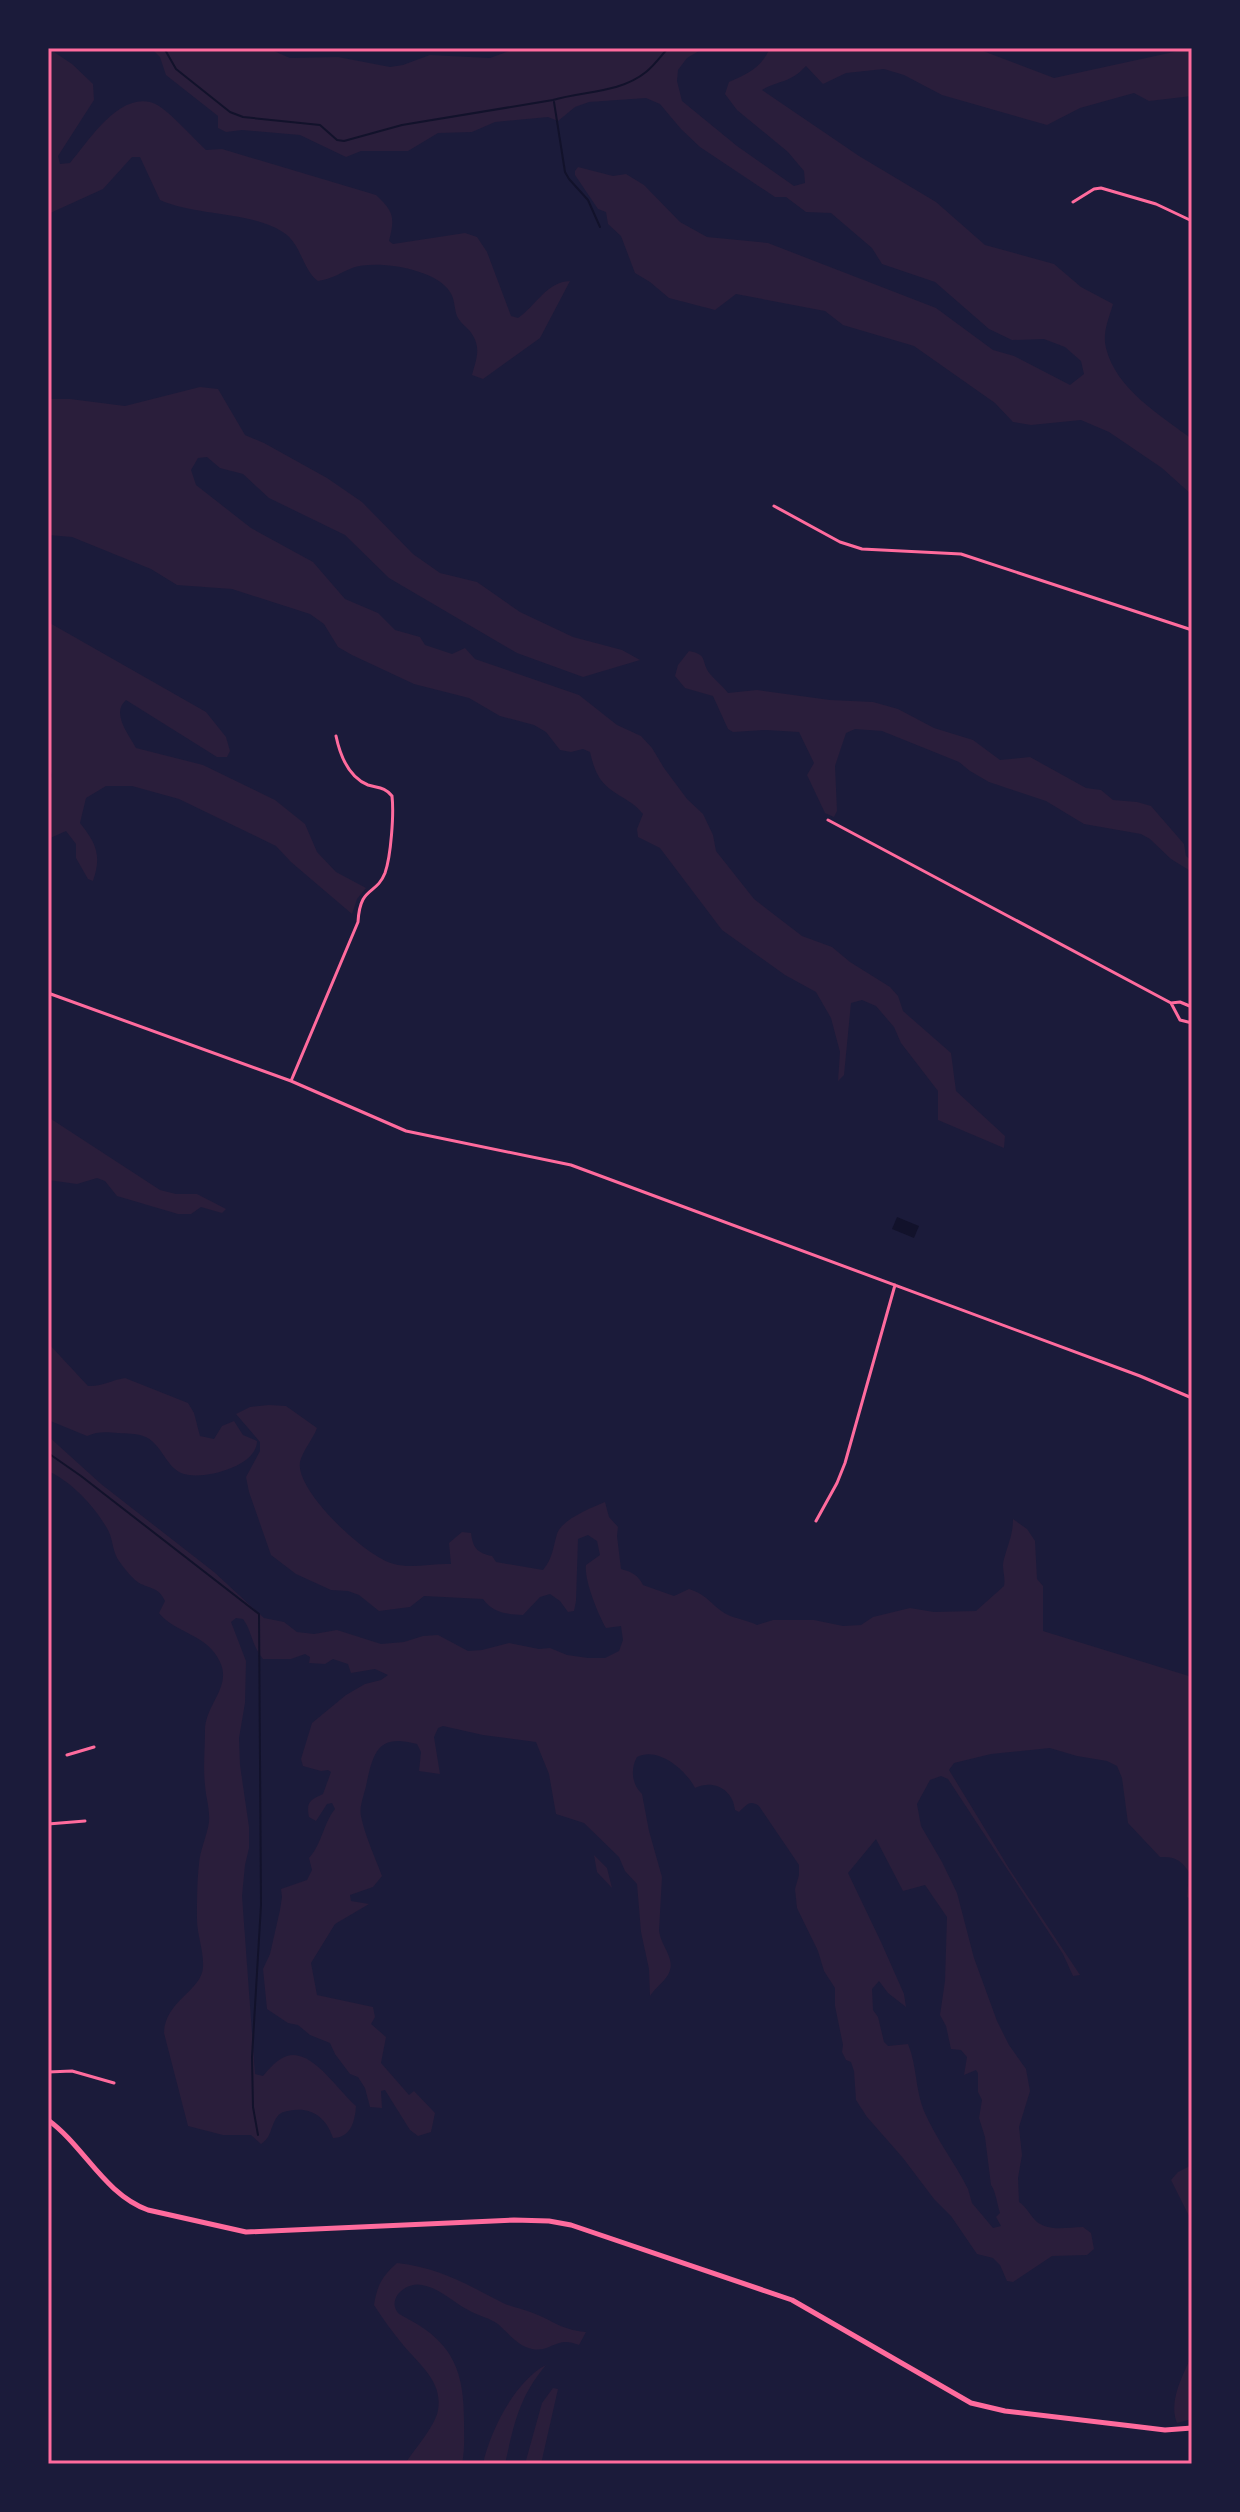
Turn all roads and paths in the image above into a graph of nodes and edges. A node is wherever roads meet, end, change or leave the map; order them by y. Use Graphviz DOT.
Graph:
graph roads {
  1 [pos="1073,202"];
  2 [pos="1192,221"];
  3 [pos="774,506"];
  4 [pos="1192,630"];
  5 [pos="336,736"];
  6 [pos="828,820"];
  7 [pos="48,993"];
  8 [pos="1171,1003"];
  9 [pos="1192,1007"];
  10 [pos="1192,1023"];
  11 [pos="291,1081"];
  12 [pos="895,1285"];
  13 [pos="1192,1398"];
  14 [pos="816,1521"];
  15 [pos="94,1747"];
  16 [pos="67,1755"];
  17 [pos="85,1821"];
  18 [pos="48,1824"];
  19 [pos="48,2072"];
  20 [pos="114,2083"];
  21 [pos="48,2120"];
  22 [pos="1192,2428"];
  1 -- 2 [label="street"];
  3 -- 4 [label="street"];
  5 -- 11 [label="street"];
  6 -- 8 [label="street"];
  7 -- 11 [label="street"];
  8 -- 9 [label="street"];
  8 -- 10 [label="street"];
  11 -- 12 [label="street"];
  12 -- 13 [label="street"];
  12 -- 14 [label="street"];
  15 -- 16 [label="street"];
  17 -- 18 [label="street"];
  19 -- 20 [label="street"];
  21 -- 22 [label="main road"];
}
